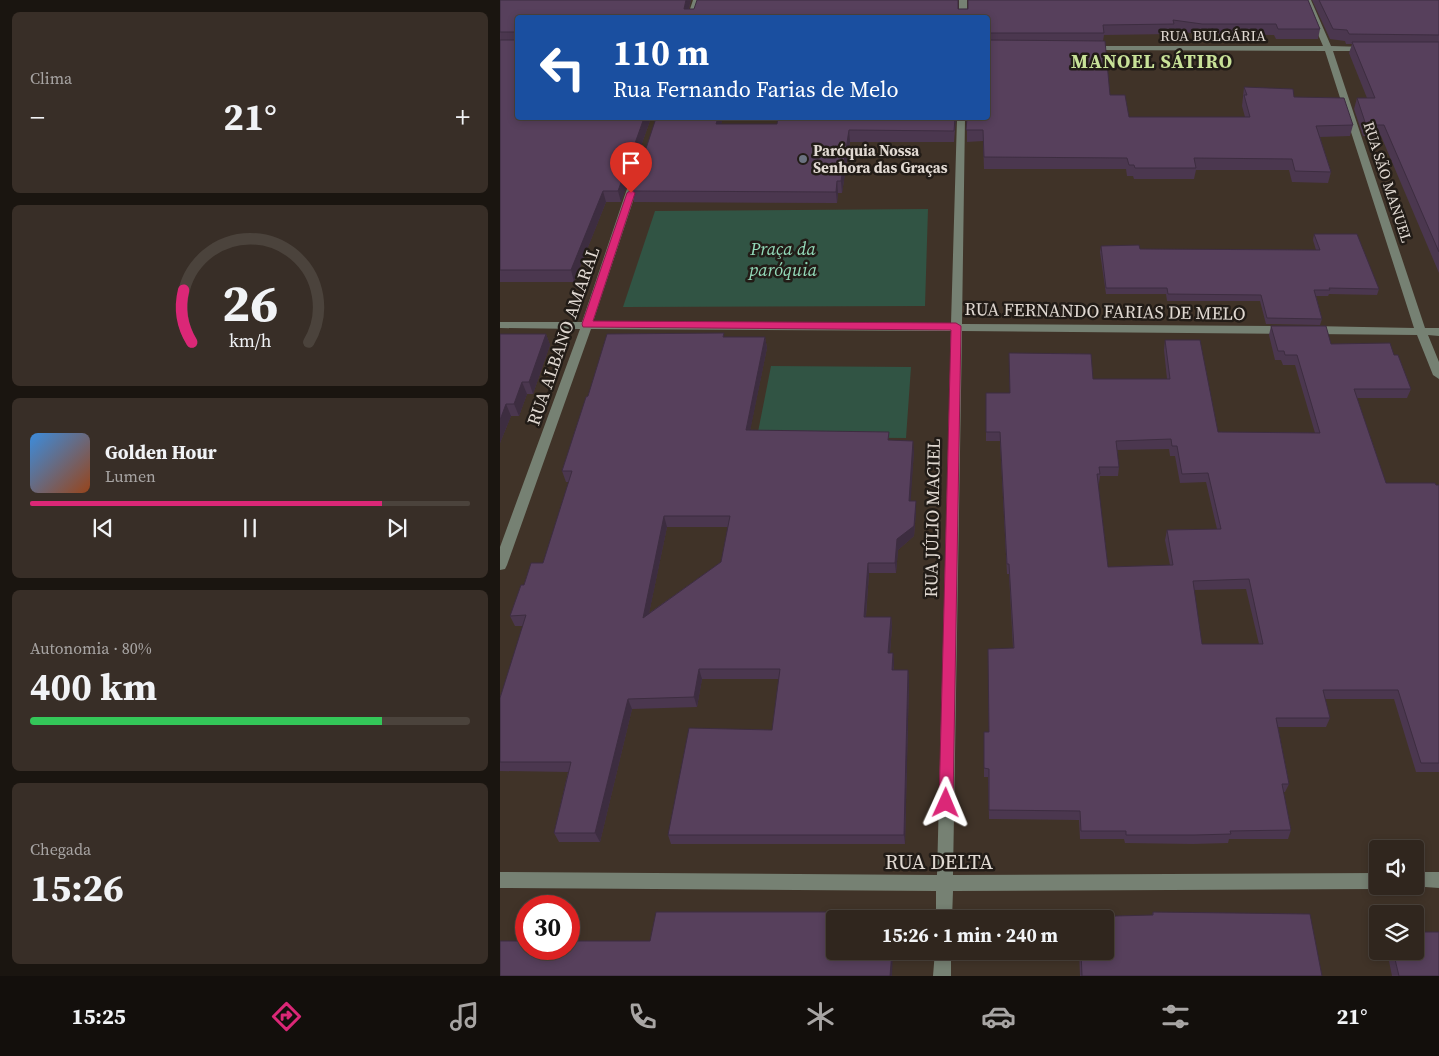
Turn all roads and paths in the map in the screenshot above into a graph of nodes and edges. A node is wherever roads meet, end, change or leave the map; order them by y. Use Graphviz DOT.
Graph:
graph roads {
  1 [pos="697,0"];
  2 [pos="964,0"];
  3 [pos="1307,0"];
  4 [pos="692,15"];
  5 [pos="964,15"];
  6 [pos="1085,48"];
  7 [pos="1328,49"];
  8 [pos="1374,49"];
  9 [pos="962,120"];
  10 [pos="640,164"];
  11 [pos="587,324"];
  12 [pos="500,325"];
  13 [pos="956,326"];
  14 [pos="1421,332"];
  15 [pos="1439,332"];
  16 [pos="1439,375"];
  17 [pos="500,565"];
  18 [pos="500,880"];
  19 [pos="1424,880"];
  20 [pos="1439,880"];
  21 [pos="1369,881"];
  22 [pos="945,883"];
  23 [pos="944,910"];
  24 [pos="943,960"];
  25 [pos="942,976"];
  1 -- 4 [label="street"];
  2 -- 5 [label="street"];
  3 -- 7 [label="street, RUA SÃO MANUEL"];
  6 -- 7 [label="street, RUA BULGÁRIA"];
  7 -- 8 [label="street, RUA BULGÁRIA"];
  7 -- 14 [label="street, RUA SÃO MANUEL"];
  9 -- 13 [label="street, RUA JÚLIO MACIEL"];
  10 -- 11 [label="street, RUA ALBANO AMARAL"];
  11 -- 12 [label="street, RUA FERNANDO FARIAS DE MELO"];
  11 -- 13 [label="street, RUA FERNANDO FARIAS DE MELO"];
  11 -- 17 [label="street, RUA ALBANO AMARAL"];
  13 -- 14 [label="street, RUA FERNANDO FARIAS DE MELO"];
  13 -- 22 [label="street, RUA JÚLIO MACIEL"];
  14 -- 15 [label="street, RUA FERNANDO FARIAS DE MELO"];
  14 -- 16 [label="street, RUA SÃO MANUEL"];
  18 -- 22 [label="street, RUA DELTA"];
  19 -- 20 [label="street"];
  21 -- 22 [label="street, RUA DELTA"];
  22 -- 23 [label="street, RUA JÚLIO MACIEL"];
  24 -- 25 [label="street"];
}
